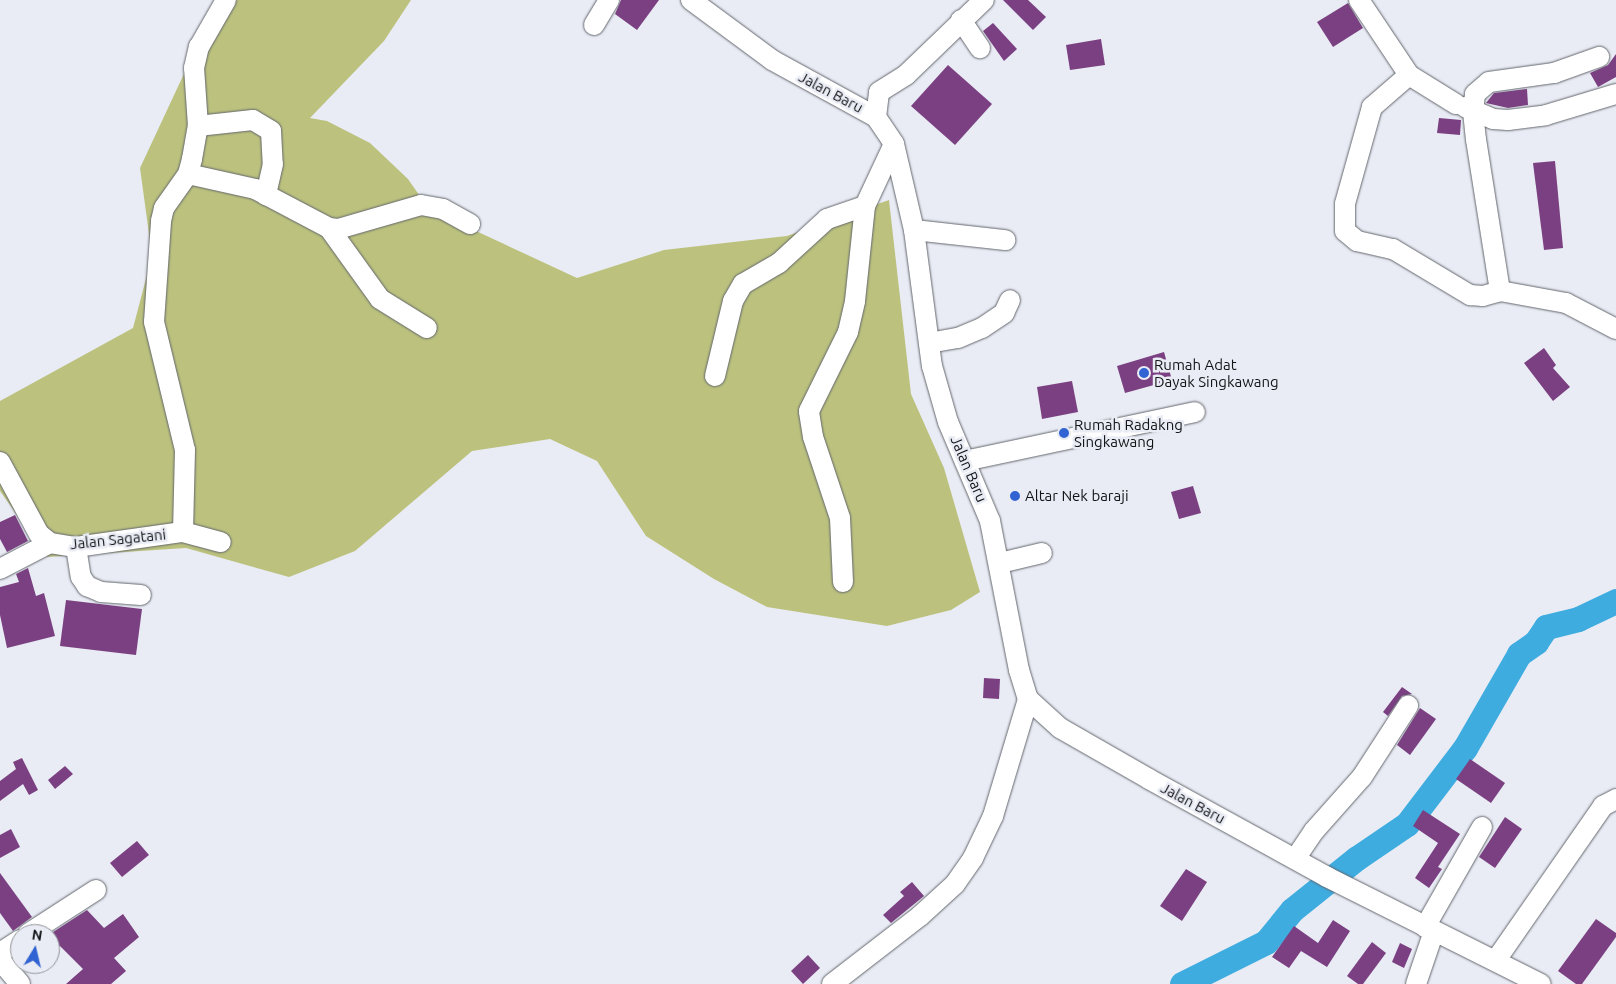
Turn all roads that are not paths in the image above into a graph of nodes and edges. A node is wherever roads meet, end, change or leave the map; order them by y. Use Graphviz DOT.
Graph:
graph roads {
  1 [pos="226,0"];
  2 [pos="609,0"];
  3 [pos="691,0"];
  4 [pos="984,0"];
  5 [pos="1359,0"];
  6 [pos="961,20"];
  7 [pos="594,25"];
  8 [pos="980,48"];
  9 [pos="1599,57"];
  10 [pos="1409,75"];
  11 [pos="879,92"];
  12 [pos="1616,94"];
  13 [pos="840,95"];
  14 [pos="1464,108"];
  15 [pos="876,117"];
  16 [pos="198,126"];
  17 [pos="894,144"];
  18 [pos="188,174"];
  19 [pos="266,195"];
  20 [pos="865,206"];
  21 [pos="470,224"];
  22 [pos="329,228"];
  23 [pos="914,230"];
  24 [pos="1006,240"];
  25 [pos="1500,291"];
  26 [pos="1010,300"];
  27 [pos="427,328"];
  28 [pos="1616,329"];
  29 [pos="929,343"];
  30 [pos="715,376"];
  31 [pos="1195,412"];
  32 [pos="965,461"];
  33 [pos="0,462"];
  34 [pos="183,532"];
  35 [pos="221,542"];
  36 [pos="50,543"];
  37 [pos="76,546"];
  38 [pos="1042,553"];
  39 [pos="1000,563"];
  40 [pos="0,569"];
  41 [pos="843,582"];
  42 [pos="140,595"];
  43 [pos="1028,700"];
  44 [pos="1408,706"];
  45 [pos="1616,799"];
  46 [pos="1482,827"];
  47 [pos="1295,858"];
  48 [pos="96,890"];
  49 [pos="43,924"];
  50 [pos="1429,929"];
  51 [pos="0,960"];
  52 [pos="1496,960"];
  53 [pos="20,984"];
  54 [pos="832,984"];
  55 [pos="1416,984"];
  56 [pos="1541,984"];
  1 -- 16 [label="street"];
  2 -- 7 [label="street"];
  3 -- 13 [label="street, Jalan Baru"];
  4 -- 6 [label="street"];
  5 -- 10 [label="street"];
  6 -- 8 [label="street"];
  6 -- 11 [label="street"];
  9 -- 14 [label="street"];
  10 -- 14 [label="street"];
  10 -- 25 [label="street"];
  11 -- 13 [label="street"];
  11 -- 15 [label="street"];
  12 -- 14 [label="street"];
  13 -- 15 [label="street, Jalan Baru"];
  14 -- 25 [label="street"];
  15 -- 17 [label="street, Jalan Baru"];
  16 -- 18 [label="street"];
  16 -- 19 [label="street"];
  17 -- 20 [label="street"];
  17 -- 23 [label="street, Jalan Baru"];
  18 -- 19 [label="street"];
  18 -- 34 [label="street"];
  19 -- 22 [label="street"];
  20 -- 30 [label="street"];
  20 -- 41 [label="street"];
  21 -- 22 [label="street"];
  22 -- 27 [label="street"];
  23 -- 24 [label="street"];
  23 -- 29 [label="street, Jalan Baru"];
  25 -- 28 [label="street"];
  26 -- 29 [label="street"];
  29 -- 32 [label="street, Jalan Baru"];
  31 -- 32 [label="street"];
  32 -- 39 [label="street, Jalan Baru"];
  33 -- 36 [label="street, Jalan Sagatani"];
  34 -- 35 [label="street, Jalan Sagatani"];
  34 -- 37 [label="street, Jalan Sagatani"];
  36 -- 37 [label="street, Jalan Sagatani"];
  36 -- 40 [label="street"];
  37 -- 42 [label="street"];
  38 -- 39 [label="street"];
  39 -- 43 [label="street, Jalan Baru"];
  43 -- 47 [label="street, Jalan Baru"];
  43 -- 54 [label="street"];
  44 -- 47 [label="street"];
  45 -- 52 [label="street"];
  46 -- 50 [label="street"];
  47 -- 50 [label="street, Jalan Baru"];
  48 -- 49 [label="street"];
  50 -- 52 [label="street, Jalan Baru"];
  50 -- 55 [label="street"];
  51 -- 53 [label="street"];
  52 -- 56 [label="street, Jalan Baru"];
}
